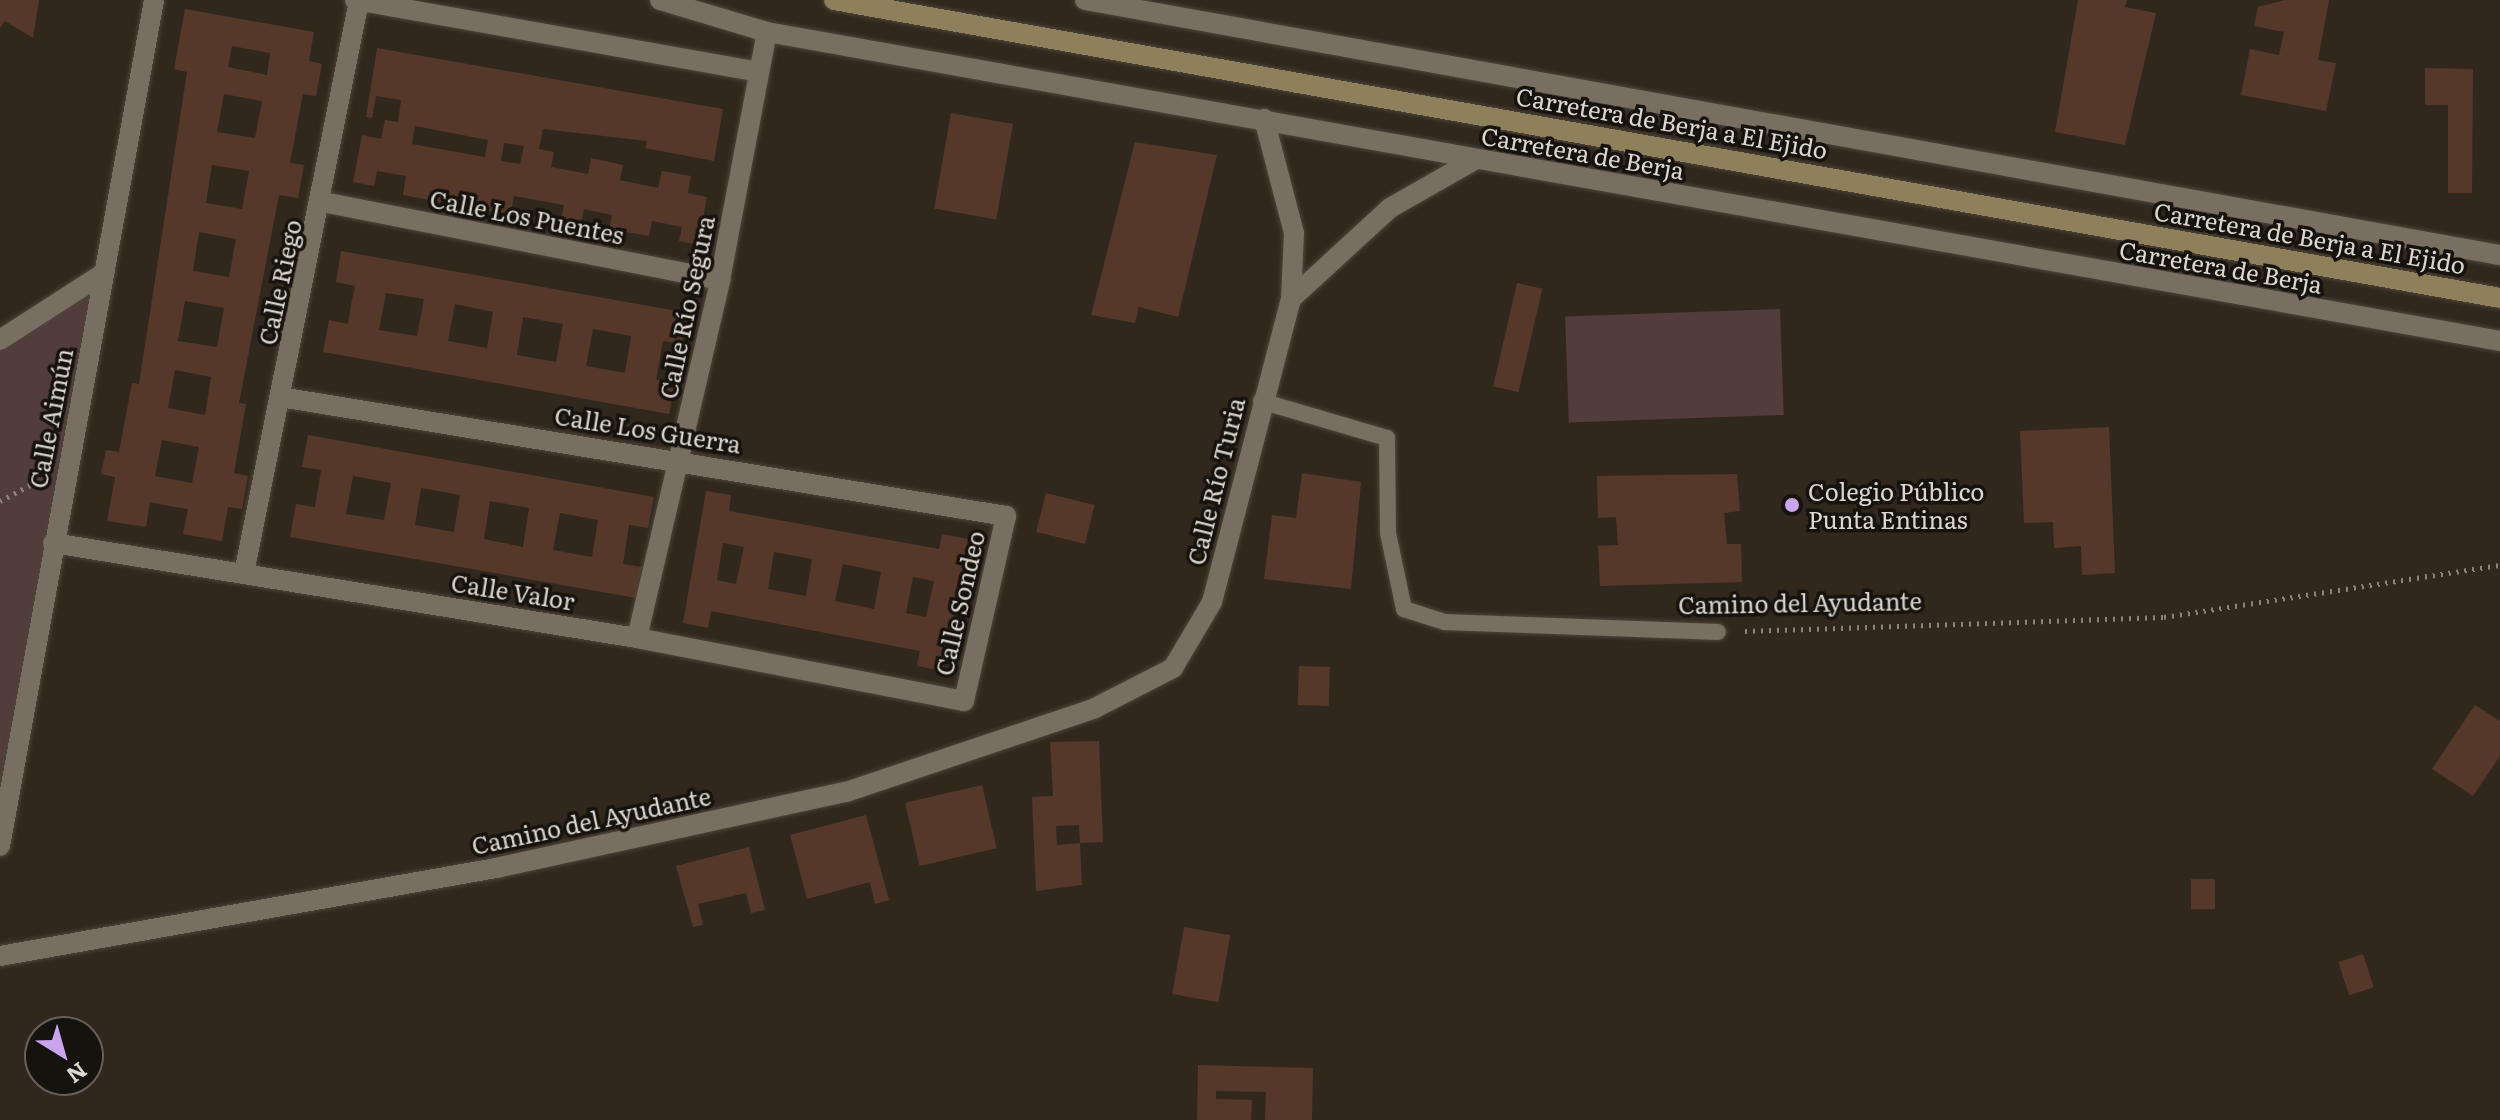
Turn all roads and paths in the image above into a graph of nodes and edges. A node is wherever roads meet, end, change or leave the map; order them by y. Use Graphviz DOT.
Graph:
graph roads {
  1 [pos="154,0"];
  2 [pos="357,0"];
  3 [pos="660,0"];
  4 [pos="834,0"];
  5 [pos="1085,0"];
  6 [pos="1154,6"];
  7 [pos="767,32"];
  8 [pos="759,72"];
  9 [pos="1264,119"];
  10 [pos="1476,159"];
  11 [pos="323,202"];
  12 [pos="2500,255"];
  13 [pos="104,273"];
  14 [pos="720,280"];
  15 [pos="2500,298"];
  16 [pos="1291,299"];
  17 [pos="0,340"];
  18 [pos="2500,341"];
  19 [pos="280,397"];
  20 [pos="1261,401"];
  21 [pos="679,459"];
  22 [pos="1006,516"];
  23 [pos="53,543"];
  24 [pos="2500,565"];
  25 [pos="244,573"];
  26 [pos="1718,632"];
  27 [pos="637,638"];
  28 [pos="1173,668"];
  29 [pos="964,701"];
  30 [pos="0,846"];
  31 [pos="0,956"];
  1 -- 13 [label="street, Calle Aimún"];
  2 -- 8 [label="street"];
  2 -- 11 [label="street, Calle Riego"];
  3 -- 7 [label="street, Carretera de Berja"];
  4 -- 15 [label="main road, Carretera de Berja a El Ejido"];
  5 -- 6 [label="street"];
  6 -- 12 [label="street"];
  7 -- 8 [label="street, Calle Río Segura"];
  7 -- 9 [label="street, Carretera de Berja"];
  8 -- 14 [label="street, Calle Río Segura"];
  9 -- 10 [label="street, Carretera de Berja"];
  9 -- 16 [label="street, Calle Río Turia"];
  10 -- 16 [label="street"];
  10 -- 18 [label="street, Carretera de Berja"];
  11 -- 14 [label="street, Calle Los Puentes"];
  11 -- 19 [label="street, Calle Riego"];
  13 -- 17 [label="street"];
  13 -- 23 [label="street, Calle Aimún"];
  14 -- 21 [label="street, Calle Río Segura"];
  16 -- 20 [label="street, Calle Río Turia"];
  19 -- 21 [label="street, Calle Los Guerra"];
  19 -- 25 [label="street, Calle Riego"];
  20 -- 26 [label="lane, Camino del Ayudante"];
  20 -- 28 [label="street, Calle Río Turia"];
  21 -- 22 [label="street, Calle Los Guerra"];
  21 -- 27 [label="street, Calle Río Segura"];
  22 -- 29 [label="street, Calle Sondeo"];
  23 -- 25 [label="street, Calle Valor"];
  23 -- 30 [label="street, Calle Aimún"];
  24 -- 26 [label="path, Camino del Ayudante"];
  25 -- 27 [label="street, Calle Valor"];
  27 -- 29 [label="street, Calle Valor"];
  28 -- 31 [label="street, Camino del Ayudante"];
}
